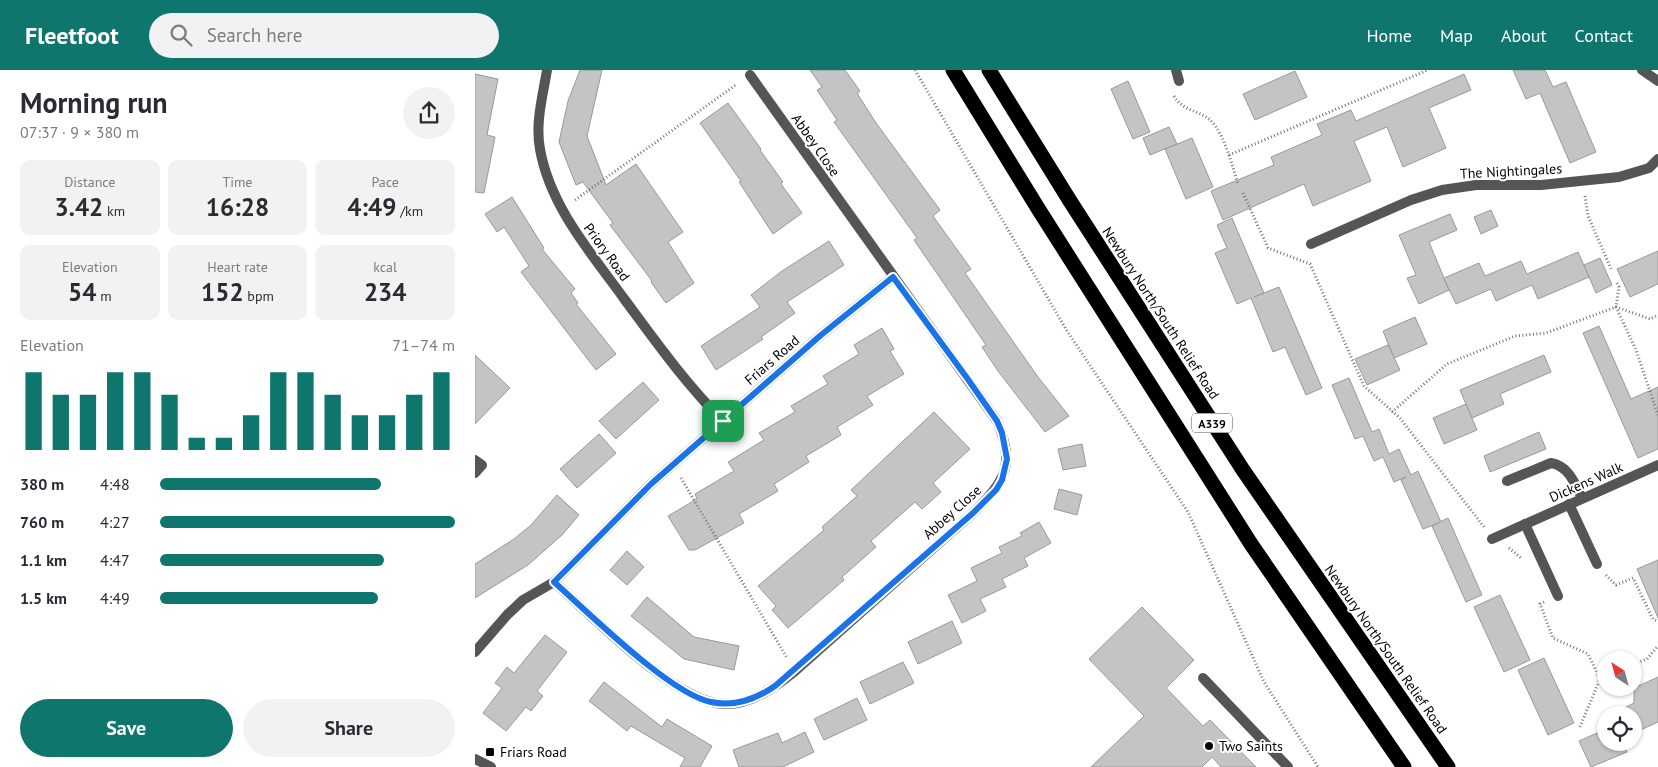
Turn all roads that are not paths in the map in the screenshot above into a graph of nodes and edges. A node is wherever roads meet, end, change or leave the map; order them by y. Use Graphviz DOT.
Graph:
graph roads {
  1 [pos="547,70"];
  2 [pos="953,70"];
  3 [pos="989,70"];
  4 [pos="1176,70"];
  5 [pos="1641,70"];
  6 [pos="750,75"];
  7 [pos="1179,81"];
  8 [pos="1658,81"];
  9 [pos="1658,159"];
  10 [pos="1311,244"];
  11 [pos="893,277"];
  12 [pos="723,421"];
  13 [pos="475,460"];
  14 [pos="1658,465"];
  15 [pos="475,472"];
  16 [pos="1507,481"];
  17 [pos="1582,498"];
  18 [pos="1569,504"];
  19 [pos="1525,524"];
  20 [pos="1492,539"];
  21 [pos="1597,564"];
  22 [pos="554,582"];
  23 [pos="1559,596"];
  24 [pos="475,652"];
  25 [pos="1203,678"];
  26 [pos="475,759"];
  27 [pos="491,767"];
  28 [pos="1288,767"];
  29 [pos="1404,767"];
  30 [pos="1448,767"];
  1 -- 12 [label="street, Priory Road"];
  2 -- 29 [label="highway, A339"];
  3 -- 30 [label="highway, Newbury North/South Relief Road / A339"];
  4 -- 7 [label="street"];
  5 -- 8 [label="street"];
  6 -- 11 [label="street, Abbey Close"];
  9 -- 10 [label="street, The Nightingales"];
  11 -- 12 [label="street, Friars Road"];
  11 -- 22 [label="street, Abbey Close"];
  12 -- 22 [label="street, Friars Road"];
  13 -- 15 [label="street"];
  14 -- 17 [label="street, Dickens Walk"];
  16 -- 17 [label="street"];
  17 -- 18 [label="street, Dickens Walk"];
  18 -- 19 [label="street, Dickens Walk"];
  18 -- 21 [label="street"];
  19 -- 20 [label="street, Dickens Walk"];
  19 -- 23 [label="street"];
  22 -- 24 [label="street, Friars Road"];
  25 -- 28 [label="street"];
  26 -- 27 [label="street"];
}
